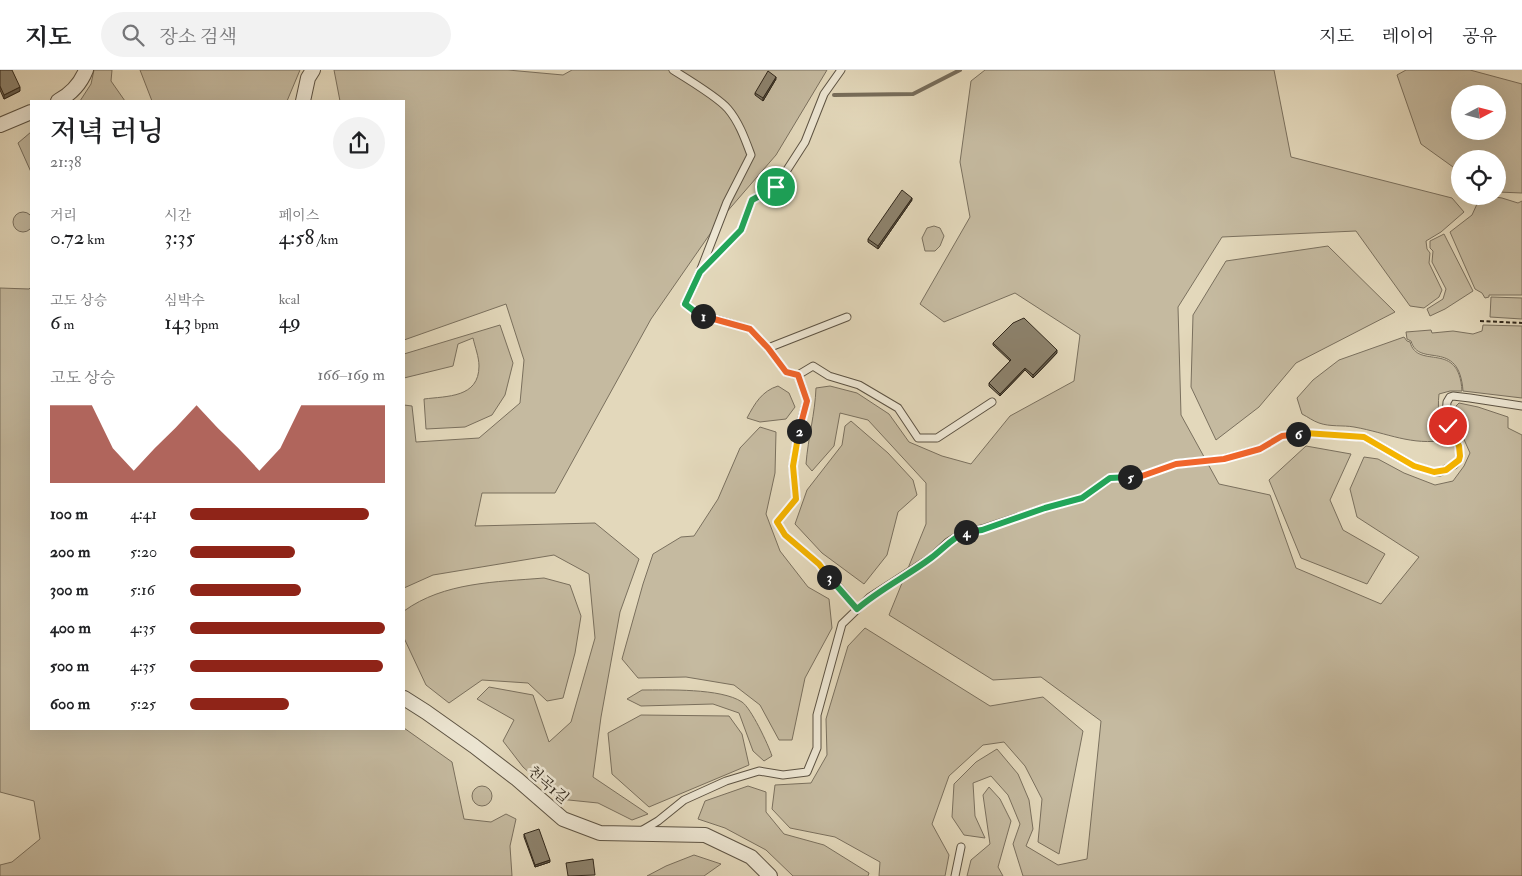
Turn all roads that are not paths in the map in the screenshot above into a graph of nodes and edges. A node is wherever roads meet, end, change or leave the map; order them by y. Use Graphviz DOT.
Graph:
graph roads {
  1 [pos="86,70"];
  2 [pos="312,70"];
  3 [pos="673,70"];
  4 [pos="841,70"];
  5 [pos="60,100"];
  6 [pos="303,100"];
  7 [pos="30,112"];
  8 [pos="0,125"];
  9 [pos="700,272"];
  10 [pos="847,317"];
  11 [pos="768,348"];
  12 [pos="798,375"];
  13 [pos="992,402"];
  14 [pos="1522,406"];
  15 [pos="857,609"];
  16 [pos="405,699"];
  17 [pos="634,835"];
  18 [pos="961,847"];
  19 [pos="770,876"];
  20 [pos="955,876"];
  1 -- 5 [label="street"];
  2 -- 6 [label="street"];
  3 -- 9 [label="lane"];
  4 -- 9 [label="lane"];
  7 -- 8 [label="street"];
  9 -- 11 [label="lane"];
  10 -- 11 [label="lane"];
  11 -- 12 [label="lane"];
  12 -- 13 [label="lane"];
  12 -- 15 [label="lane"];
  14 -- 15 [label="lane"];
  15 -- 17 [label="lane"];
  16 -- 17 [label="street, 천곡1길"];
  17 -- 19 [label="street, 천곡1길"];
  18 -- 20 [label="lane"];
}
